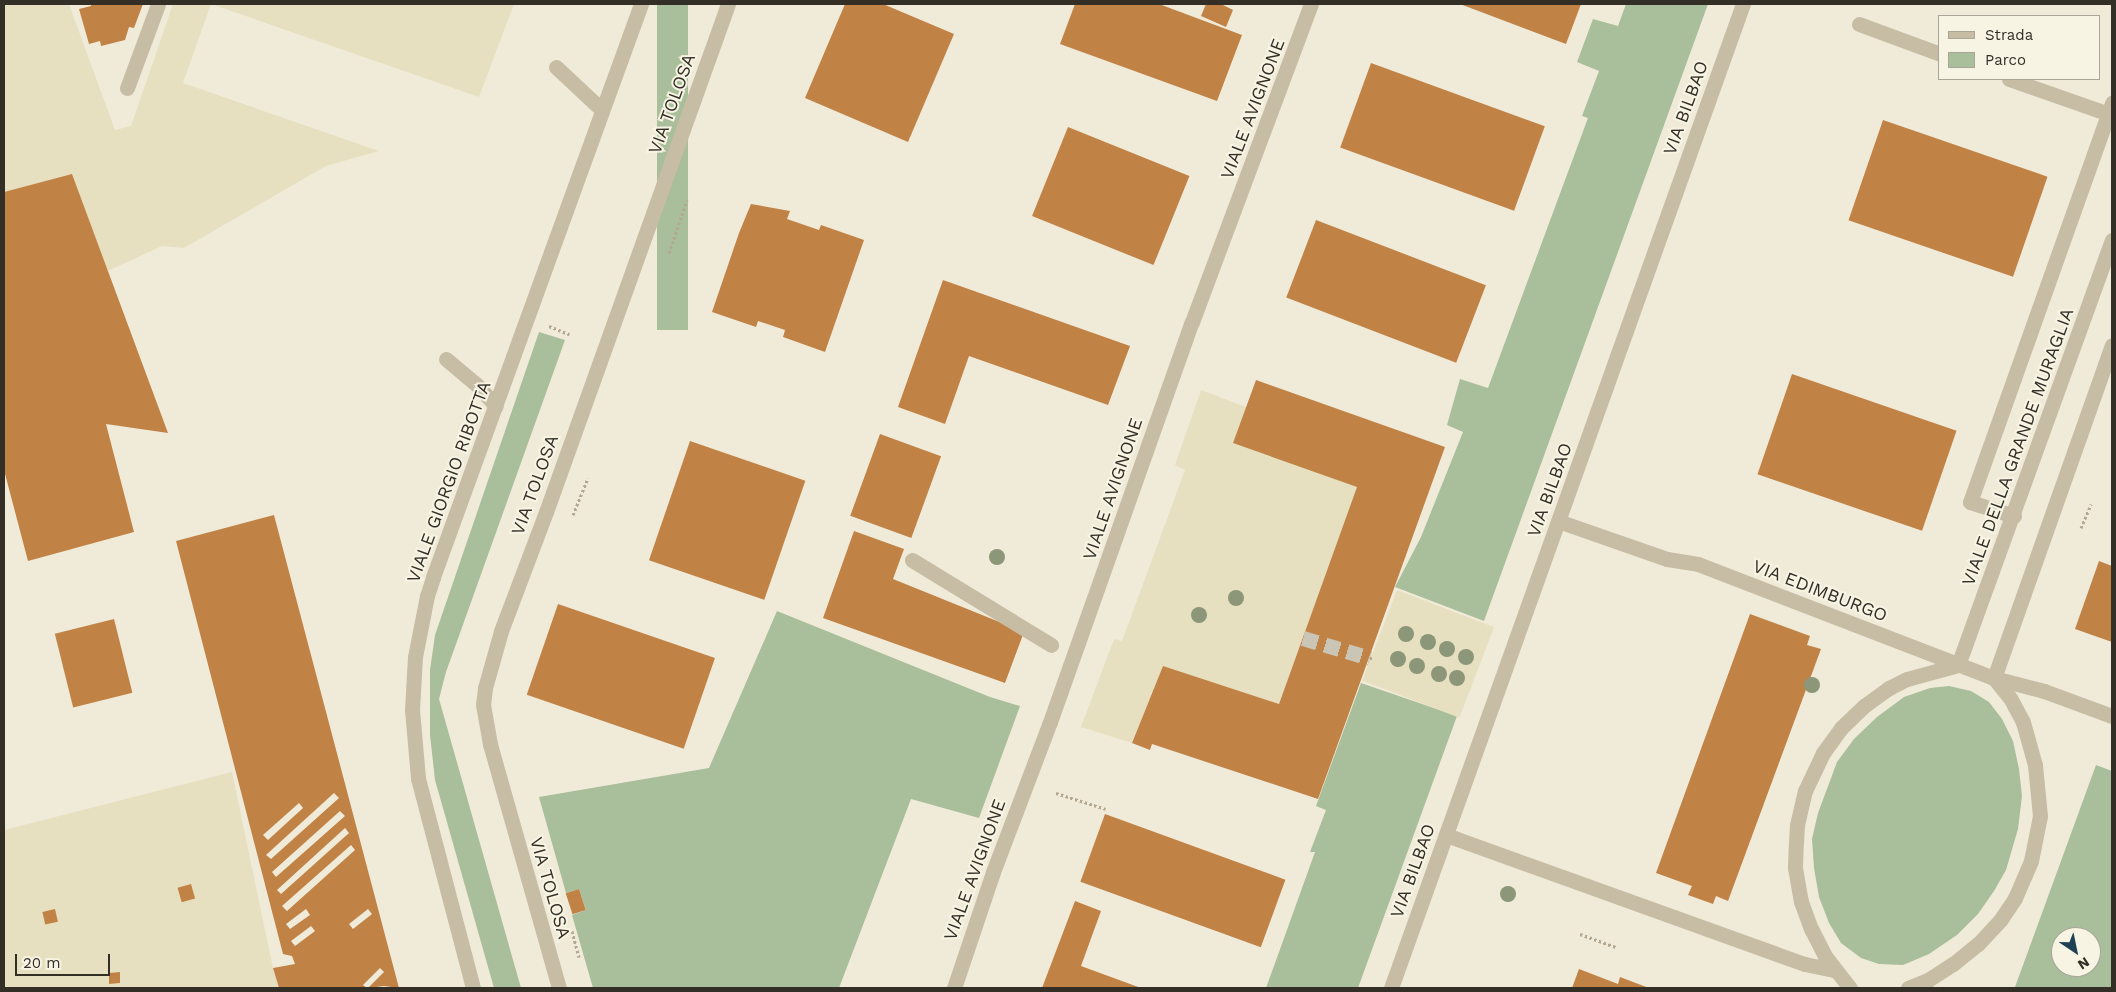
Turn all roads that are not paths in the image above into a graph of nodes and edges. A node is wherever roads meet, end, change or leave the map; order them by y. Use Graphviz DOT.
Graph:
graph roads {
  1 [pos="158,4"];
  2 [pos="640,4"];
  3 [pos="728,4"];
  4 [pos="1312,4"];
  5 [pos="1744,4"];
  6 [pos="1858,24"];
  7 [pos="1938,53"];
  8 [pos="556,67"];
  9 [pos="2012,80"];
  10 [pos="128,88"];
  11 [pos="602,110"];
  12 [pos="2111,110"];
  13 [pos="2112,240"];
  14 [pos="2112,345"];
  15 [pos="446,359"];
  16 [pos="496,406"];
  17 [pos="2014,516"];
  18 [pos="1558,521"];
  19 [pos="912,560"];
  20 [pos="1051,645"];
  21 [pos="1958,665"];
  22 [pos="1994,678"];
  23 [pos="2112,716"];
  24 [pos="1446,835"];
  25 [pos="1841,981"];
  26 [pos="473,988"];
  27 [pos="559,988"];
  28 [pos="954,988"];
  29 [pos="1391,988"];
  30 [pos="1908,988"];
  1 -- 10 [label="street"];
  2 -- 11 [label="street, VIALE GIORGIO RIBOTTA"];
  3 -- 27 [label="street, VIA TOLOSA"];
  4 -- 28 [label="street, VIALE AVIGNONE"];
  5 -- 18 [label="street, VIA BILBAO"];
  6 -- 7 [label="street"];
  8 -- 11 [label="street"];
  9 -- 12 [label="street"];
  11 -- 16 [label="street, VIALE GIORGIO RIBOTTA"];
  12 -- 17 [label="street"];
  13 -- 17 [label="street, VIALE DELLA GRANDE MURAGLIA"];
  14 -- 22 [label="street"];
  15 -- 16 [label="street"];
  16 -- 26 [label="street, VIALE GIORGIO RIBOTTA"];
  17 -- 21 [label="street, VIALE DELLA GRANDE MURAGLIA"];
  18 -- 21 [label="street, VIA EDIMBURGO"];
  18 -- 24 [label="street, VIA BILBAO"];
  19 -- 20 [label="street"];
  21 -- 22 [label="street, VIA EDIMBURGO"];
  21 -- 25 [label="street"];
  22 -- 23 [label="street, VIA EDIMBURGO"];
  22 -- 30 [label="street"];
  24 -- 25 [label="street"];
  24 -- 29 [label="street, VIA BILBAO"];
}
